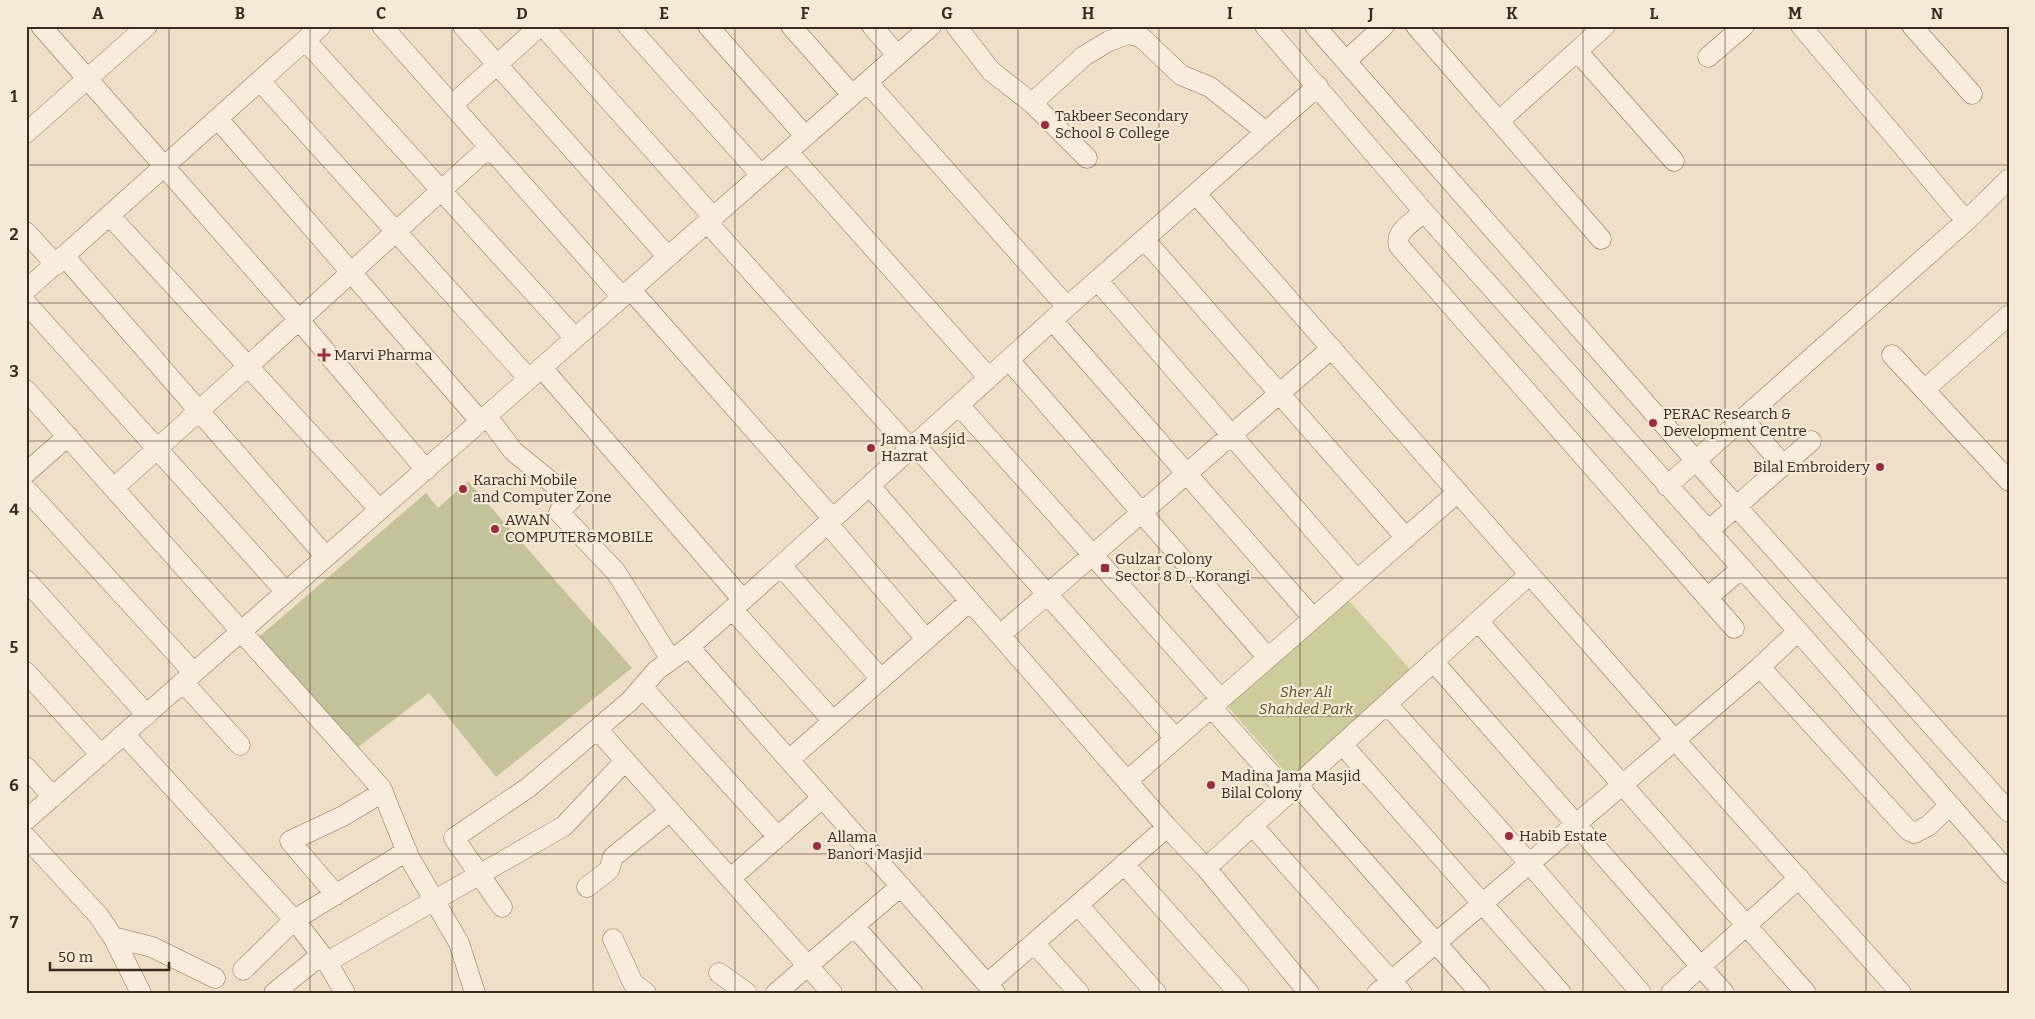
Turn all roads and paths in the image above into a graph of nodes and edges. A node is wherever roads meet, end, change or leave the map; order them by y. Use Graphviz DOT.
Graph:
graph roads {
  1 [pos="41,26"];
  2 [pos="321,26"];
  3 [pos="382,26"];
  4 [pos="463,26"];
  5 [pos="542,26"];
  6 [pos="628,26"];
  7 [pos="708,26"];
  8 [pos="791,26"];
  9 [pos="872,26"];
  10 [pos="930,26"];
  11 [pos="956,26"];
  12 [pos="1266,26"];
  13 [pos="1315,26"];
  14 [pos="1384,26"];
  15 [pos="1416,26"];
  16 [pos="1605,26"];
  17 [pos="1744,26"];
  18 [pos="1801,26"];
  19 [pos="1912,26"];
  20 [pos="144,27"];
  21 [pos="305,40"];
  22 [pos="1577,51"];
  23 [pos="897,55"];
  24 [pos="1708,57"];
  25 [pos="1346,61"];
  26 [pos="497,65"];
  27 [pos="88,79"];
  28 [pos="260,81"];
  29 [pos="1318,86"];
  30 [pos="860,88"];
  31 [pos="1972,94"];
  32 [pos="1032,102"];
  33 [pos="452,105"];
  34 [pos="218,119"];
  35 [pos="1499,121"];
  36 [pos="28,128"];
  37 [pos="1266,132"];
  38 [pos="805,136"];
  39 [pos="489,147"];
  40 [pos="788,152"];
  41 [pos="1087,158"];
  42 [pos="1674,161"];
  43 [pos="165,167"];
  44 [pos="761,175"];
  45 [pos="2009,179"];
  46 [pos="442,190"];
  47 [pos="1196,194"];
  48 [pos="110,216"];
  49 [pos="1421,216"];
  50 [pos="710,220"];
  51 [pos="1966,221"];
  52 [pos="26,232"];
  53 [pos="396,232"];
  54 [pos="1144,239"];
  55 [pos="1601,239"];
  56 [pos="668,257"];
  57 [pos="60,261"];
  58 [pos="351,272"];
  59 [pos="1098,281"];
  60 [pos="26,290"];
  61 [pos="626,294"];
  62 [pos="26,303"];
  63 [pos="1060,314"];
  64 [pos="2009,315"];
  65 [pos="299,320"];
  66 [pos="575,338"];
  67 [pos="1332,348"];
  68 [pos="1892,355"];
  69 [pos="1009,360"];
  70 [pos="248,366"];
  71 [pos="535,373"];
  72 [pos="989,378"];
  73 [pos="26,390"];
  74 [pos="1924,390"];
  75 [pos="1279,394"];
  76 [pos="958,406"];
  77 [pos="198,411"];
  78 [pos="484,419"];
  79 [pos="1743,419"];
  80 [pos="1231,435"];
  81 [pos="68,436"];
  82 [pos="1811,441"];
  83 [pos="913,447"];
  84 [pos="157,449"];
  85 [pos="1696,461"];
  86 [pos="1783,465"];
  87 [pos="426,470"];
  88 [pos="26,473"];
  89 [pos="1186,474"];
  90 [pos="2009,481"];
  91 [pos="870,486"];
  92 [pos="1667,486"];
  93 [pos="114,488"];
  94 [pos="26,489"];
  95 [pos="1458,492"];
  96 [pos="1737,506"];
  97 [pos="380,510"];
  98 [pos="1141,513"];
  99 [pos="831,521"];
  100 [pos="1708,531"];
  101 [pos="1406,538"];
  102 [pos="1092,555"];
  103 [pos="326,557"];
  104 [pos="781,566"];
  105 [pos="1530,574"];
  106 [pos="26,580"];
  107 [pos="1357,580"];
  108 [pos="1723,584"];
  109 [pos="286,592"];
  110 [pos="1047,594"];
  111 [pos="970,601"];
  112 [pos="738,605"];
  113 [pos="1313,618"];
  114 [pos="1478,621"];
  115 [pos="1734,628"];
  116 [pos="242,631"];
  117 [pos="1798,631"];
  118 [pos="1000,634"];
  119 [pos="926,639"];
  120 [pos="689,647"];
  121 [pos="1772,655"];
  122 [pos="1268,658"];
  123 [pos="672,660"];
  124 [pos="1433,661"];
  125 [pos="26,672"];
  126 [pos="189,678"];
  127 [pos="881,679"];
  128 [pos="642,687"];
  129 [pos="1216,703"];
  130 [pos="1386,704"];
  131 [pos="147,715"];
  132 [pos="833,721"];
  133 [pos="597,729"];
  134 [pos="124,734"];
  135 [pos="1175,738"];
  136 [pos="1675,740"];
  137 [pos="1342,744"];
  138 [pos="240,746"];
  139 [pos="100,755"];
  140 [pos="789,760"];
  141 [pos="625,761"];
  142 [pos="26,767"];
  143 [pos="1127,781"];
  144 [pos="1622,785"];
  145 [pos="1293,789"];
  146 [pos="383,792"];
  147 [pos="53,797"];
  148 [pos="822,798"];
  149 [pos="1948,808"];
  150 [pos="670,811"];
  151 [pos="2009,812"];
  152 [pos="26,820"];
  153 [pos="1575,825"];
  154 [pos="1252,826"];
  155 [pos="1167,827"];
  156 [pos="26,837"];
  157 [pos="778,837"];
  158 [pos="407,852"];
  159 [pos="1529,863"];
  160 [pos="1124,864"];
  161 [pos="1206,868"];
  162 [pos="2009,873"];
  163 [pos="480,874"];
  164 [pos="730,878"];
  165 [pos="1799,878"];
  166 [pos="901,886"];
  167 [pos="587,887"];
  168 [pos="336,895"];
  169 [pos="434,900"];
  170 [pos="1482,904"];
  171 [pos="1078,905"];
  172 [pos="502,907"];
  173 [pos="294,920"];
  174 [pos="1747,925"];
  175 [pos="854,926"];
  176 [pos="113,937"];
  177 [pos="614,939"];
  178 [pos="1034,943"];
  179 [pos="1436,943"];
  180 [pos="324,958"];
  181 [pos="808,965"];
  182 [pos="1700,966"];
  183 [pos="243,970"];
  184 [pos="720,973"];
  185 [pos="215,978"];
  186 [pos="991,989"];
  187 [pos="1390,989"];
  188 [pos="343,992"];
  189 [pos="644,992"];
  190 [pos="141,993"];
  191 [pos="274,993"];
  192 [pos="475,993"];
  193 [pos="747,993"];
  194 [pos="776,993"];
  195 [pos="832,993"];
  196 [pos="913,993"];
  197 [pos="1079,993"];
  198 [pos="1156,993"];
  199 [pos="1239,993"];
  200 [pos="1309,993"];
  201 [pos="1480,993"];
  202 [pos="1561,993"];
  203 [pos="1641,993"];
  204 [pos="1670,993"];
  205 [pos="1724,993"];
  206 [pos="1806,993"];
  207 [pos="1901,993"];
  1 -- 27 [label="street"];
  2 -- 21 [label="street"];
  3 -- 33 [label="street"];
  4 -- 26 [label="street"];
  5 -- 26 [label="street"];
  5 -- 50 [label="street"];
  6 -- 44 [label="street"];
  7 -- 38 [label="street"];
  8 -- 30 [label="street"];
  9 -- 23 [label="street"];
  10 -- 23 [label="street"];
  11 -- 32 [label="street"];
  12 -- 29 [label="street"];
  13 -- 25 [label="street"];
  14 -- 25 [label="street"];
  15 -- 35 [label="street"];
  16 -- 22 [label="street"];
  17 -- 24 [label="street"];
  18 -- 51 [label="street"];
  19 -- 31 [label="street"];
  20 -- 27 [label="street"];
  21 -- 28 [label="street"];
  21 -- 46 [label="street"];
  22 -- 35 [label="street"];
  22 -- 42 [label="street"];
  23 -- 30 [label="street"];
  25 -- 85 [label="street"];
  26 -- 33 [label="street"];
  26 -- 56 [label="street"];
  27 -- 36 [label="street"];
  27 -- 43 [label="street"];
  28 -- 34 [label="street"];
  28 -- 53 [label="street"];
  29 -- 37 [label="street"];
  29 -- 49 [label="street"];
  30 -- 38 [label="street"];
  30 -- 63 [label="street"];
  32 -- 37 [label="street"];
  32 -- 41 [label="street"];
  33 -- 39 [label="street"];
  34 -- 43 [label="street"];
  34 -- 58 [label="street"];
  35 -- 55 [label="street"];
  37 -- 47 [label="street"];
  38 -- 40 [label="street"];
  39 -- 46 [label="street"];
  39 -- 61 [label="street"];
  40 -- 44 [label="street"];
  40 -- 72 [label="street"];
  43 -- 48 [label="street"];
  43 -- 65 [label="street"];
  44 -- 50 [label="street"];
  45 -- 51 [label="street"];
  46 -- 53 [label="street"];
  46 -- 66 [label="street"];
  47 -- 54 [label="street"];
  47 -- 67 [label="street"];
  48 -- 57 [label="street"];
  48 -- 70 [label="street"];
  49 -- 92 [label="street"];
  49 -- 108 [label="street"];
  50 -- 56 [label="street"];
  50 -- 83 [label="street"];
  51 -- 79 [label="street"];
  52 -- 57 [label="street"];
  53 -- 58 [label="street"];
  53 -- 71 [label="street"];
  54 -- 59 [label="street"];
  54 -- 75 [label="street"];
  56 -- 61 [label="street"];
  57 -- 60 [label="street"];
  57 -- 77 [label="street"];
  58 -- 65 [label="street"];
  58 -- 78 [label="street"];
  59 -- 63 [label="street"];
  59 -- 80 [label="street"];
  61 -- 66 [label="street"];
  61 -- 99 [label="street"];
  62 -- 84 [label="street"];
  63 -- 69 [label="street"];
  63 -- 89 [label="street"];
  64 -- 74 [label="street"];
  65 -- 70 [label="street"];
  65 -- 87 [label="street"];
  66 -- 71 [label="street"];
  67 -- 75 [label="street"];
  67 -- 95 [label="street"];
  68 -- 74 [label="street"];
  69 -- 72 [label="street"];
  69 -- 98 [label="street"];
  70 -- 77 [label="street"];
  70 -- 97 [label="street"];
  71 -- 78 [label="street"];
  71 -- 112 [label="street"];
  72 -- 76 [label="street"];
  73 -- 81 [label="street"];
  74 -- 90 [label="street"];
  75 -- 80 [label="street"];
  75 -- 101 [label="street"];
  76 -- 83 [label="street"];
  76 -- 102 [label="street"];
  77 -- 84 [label="street"];
  77 -- 103 [label="street"];
  78 -- 87 [label="street"];
  78 -- 123 [label="street"];
  79 -- 85 [label="street"];
  79 -- 86 [label="street"];
  80 -- 89 [label="street"];
  80 -- 107 [label="street"];
  81 -- 88 [label="street"];
  81 -- 93 [label="street"];
  82 -- 86 [label="street"];
  83 -- 91 [label="street"];
  83 -- 110 [label="street"];
  84 -- 93 [label="street"];
  84 -- 109 [label="street"];
  85 -- 92 [label="street"];
  85 -- 96 [label="street"];
  86 -- 96 [label="street"];
  87 -- 97 [label="street"];
  89 -- 98 [label="street"];
  89 -- 113 [label="street"];
  91 -- 99 [label="street"];
  91 -- 111 [label="street"];
  92 -- 100 [label="street"];
  93 -- 116 [label="street"];
  94 -- 126 [label="street"];
  95 -- 101 [label="street"];
  95 -- 105 [label="street"];
  96 -- 100 [label="street"];
  96 -- 151 [label="street"];
  97 -- 103 [label="street"];
  98 -- 102 [label="street"];
  98 -- 122 [label="street"];
  99 -- 104 [label="street"];
  99 -- 119 [label="street"];
  100 -- 108 [label="street"];
  101 -- 107 [label="street"];
  102 -- 110 [label="street"];
  102 -- 129 [label="street"];
  103 -- 109 [label="street"];
  104 -- 112 [label="street"];
  104 -- 127 [label="street"];
  105 -- 114 [label="street"];
  105 -- 136 [label="street"];
  106 -- 131 [label="street"];
  107 -- 113 [label="street"];
  108 -- 115 [label="street"];
  108 -- 117 [label="street"];
  109 -- 116 [label="street"];
  110 -- 118 [label="street"];
  110 -- 135 [label="street"];
  111 -- 118 [label="street"];
  111 -- 119 [label="street"];
  112 -- 120 [label="street"];
  112 -- 132 [label="street"];
  113 -- 122 [label="street"];
  114 -- 124 [label="street"];
  114 -- 144 [label="street"];
  116 -- 126 [label="street"];
  116 -- 146 [label="street"];
  117 -- 121 [label="street"];
  117 -- 149 [label="street"];
  118 -- 143 [label="street"];
  119 -- 127 [label="street"];
  120 -- 123 [label="street"];
  120 -- 140 [label="street"];
  121 -- 136 [label="street"];
  121 -- 149 [label="street"];
  122 -- 129 [label="street"];
  123 -- 128 [label="street"];
  124 -- 130 [label="street"];
  124 -- 153 [label="street"];
  125 -- 139 [label="street"];
  126 -- 131 [label="street"];
  126 -- 138 [label="street"];
  127 -- 132 [label="street"];
  128 -- 133 [label="street"];
  128 -- 157 [label="street"];
  129 -- 135 [label="street"];
  129 -- 145 [label="street"];
  130 -- 137 [label="street"];
  130 -- 159 [label="street"];
  131 -- 134 [label="street"];
  132 -- 140 [label="street"];
  133 -- 141 [label="street"];
  133 -- 163 [label="street"];
  134 -- 139 [label="street"];
  134 -- 173 [label="street"];
  135 -- 143 [label="street"];
  136 -- 144 [label="street"];
  136 -- 165 [label="street"];
  137 -- 145 [label="street"];
  137 -- 170 [label="street"];
  139 -- 147 [label="street"];
  140 -- 148 [label="street"];
  141 -- 150 [label="street"];
  141 -- 163 [label="street"];
  142 -- 147 [label="street"];
  143 -- 155 [label="street"];
  144 -- 153 [label="street"];
  144 -- 174 [label="street"];
  145 -- 154 [label="street"];
  145 -- 179 [label="street"];
  146 -- 158 [label="street"];
  146 -- 168 [label="street"];
  147 -- 152 [label="street"];
  148 -- 157 [label="street"];
  148 -- 166 [label="street"];
  149 -- 162 [label="street"];
  150 -- 164 [label="street"];
  150 -- 167 [label="street"];
  153 -- 159 [label="street"];
  153 -- 182 [label="street"];
  154 -- 161 [label="street"];
  154 -- 187 [label="street"];
  155 -- 160 [label="street"];
  155 -- 161 [label="street"];
  156 -- 176 [label="street"];
  157 -- 164 [label="street"];
  158 -- 168 [label="street"];
  158 -- 169 [label="street"];
  159 -- 170 [label="street"];
  159 -- 203 [label="street"];
  160 -- 171 [label="street"];
  160 -- 199 [label="street"];
  161 -- 200 [label="street"];
  163 -- 169 [label="street"];
  163 -- 172 [label="street"];
  164 -- 181 [label="street"];
  165 -- 174 [label="street"];
  165 -- 207 [label="street"];
  166 -- 175 [label="street"];
  166 -- 186 [label="street"];
  168 -- 173 [label="street"];
  169 -- 180 [label="street"];
  169 -- 192 [label="street"];
  170 -- 179 [label="street"];
  170 -- 202 [label="street"];
  171 -- 178 [label="street"];
  171 -- 198 [label="street"];
  173 -- 180 [label="street"];
  173 -- 183 [label="street"];
  174 -- 182 [label="street"];
  174 -- 206 [label="street"];
  175 -- 181 [label="street"];
  175 -- 196 [label="street"];
  176 -- 185 [label="street"];
  176 -- 190 [label="street"];
  177 -- 189 [label="street"];
  178 -- 186 [label="street"];
  178 -- 197 [label="street"];
  179 -- 187 [label="street"];
  179 -- 201 [label="street"];
  180 -- 188 [label="street"];
  180 -- 191 [label="street"];
  181 -- 194 [label="street"];
  181 -- 195 [label="street"];
  182 -- 204 [label="street"];
  182 -- 205 [label="street"];
  184 -- 193 [label="street"];
}
